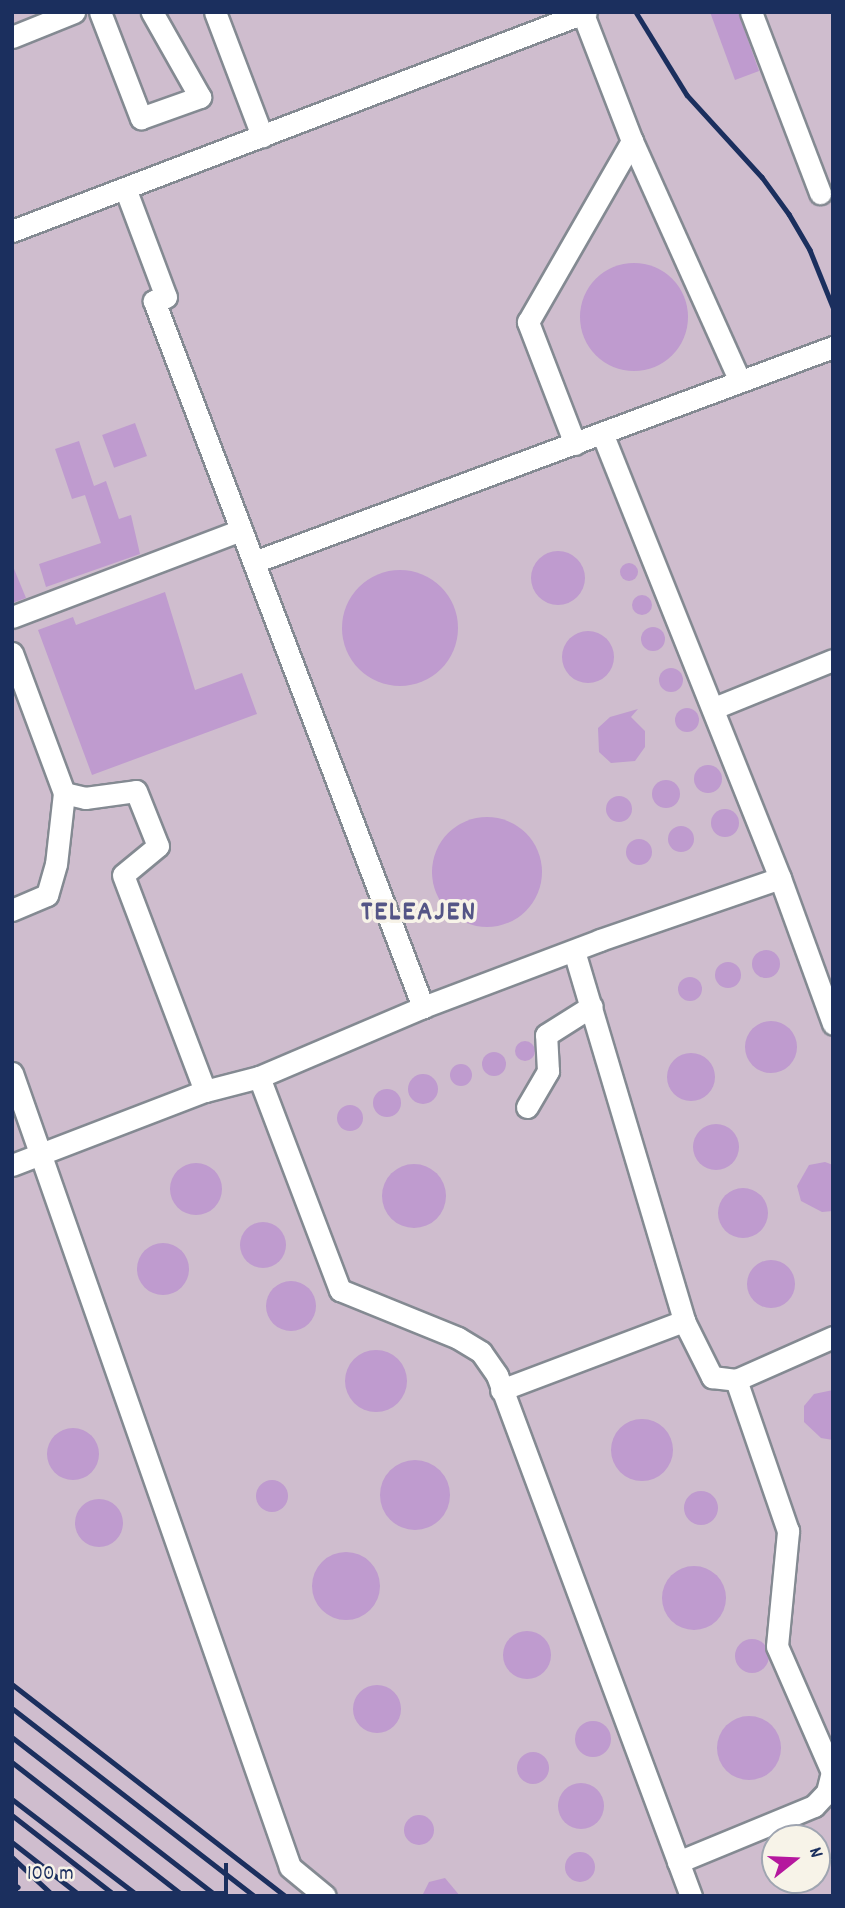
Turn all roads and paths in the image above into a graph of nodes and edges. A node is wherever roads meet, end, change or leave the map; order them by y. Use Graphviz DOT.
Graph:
graph roads {
  1 [pos="74,12"];
  2 [pos="100,12"];
  3 [pos="152,12"];
  4 [pos="215,12"];
  5 [pos="751,12"];
  6 [pos="585,13"];
  7 [pos="12,37"];
  8 [pos="262,136"];
  9 [pos="632,141"];
  10 [pos="125,188"];
  11 [pos="820,193"];
  12 [pos="12,231"];
  13 [pos="833,347"];
  14 [pos="740,381"];
  15 [pos="602,433"];
  16 [pos="575,444"];
  17 [pos="241,530"];
  18 [pos="254,562"];
  19 [pos="12,617"];
  20 [pos="12,653"];
  21 [pos="833,660"];
  22 [pos="714,708"];
  23 [pos="64,793"];
  24 [pos="780,878"];
  25 [pos="12,910"];
  26 [pos="574,951"];
  27 [pos="592,1006"];
  28 [pos="423,1007"];
  29 [pos="832,1022"];
  30 [pos="12,1073"];
  31 [pos="259,1077"];
  32 [pos="205,1091"];
  33 [pos="527,1107"];
  34 [pos="43,1154"];
  35 [pos="12,1165"];
  36 [pos="684,1321"];
  37 [pos="833,1337"];
  38 [pos="736,1380"];
  39 [pos="501,1390"];
  40 [pos="832,1771"];
  41 [pos="678,1862"];
  42 [pos="325,1896"];
  43 [pos="691,1896"];
  1 -- 7 [label="lane"];
  2 -- 3 [label="lane"];
  4 -- 8 [label="lane"];
  5 -- 11 [label="lane"];
  6 -- 8 [label="lane"];
  6 -- 9 [label="lane"];
  8 -- 10 [label="lane"];
  9 -- 14 [label="lane"];
  9 -- 16 [label="lane"];
  10 -- 12 [label="lane"];
  10 -- 17 [label="lane"];
  13 -- 14 [label="lane"];
  14 -- 15 [label="lane"];
  15 -- 16 [label="lane"];
  15 -- 22 [label="lane"];
  16 -- 18 [label="lane"];
  17 -- 18 [label="lane"];
  17 -- 19 [label="lane"];
  18 -- 28 [label="lane"];
  20 -- 23 [label="lane"];
  21 -- 22 [label="lane"];
  22 -- 24 [label="lane"];
  23 -- 25 [label="lane"];
  23 -- 32 [label="lane"];
  24 -- 26 [label="lane"];
  24 -- 29 [label="lane"];
  26 -- 27 [label="lane"];
  26 -- 28 [label="lane"];
  27 -- 33 [label="lane"];
  27 -- 36 [label="lane"];
  28 -- 31 [label="lane"];
  30 -- 34 [label="lane"];
  31 -- 32 [label="lane"];
  31 -- 39 [label="lane"];
  32 -- 34 [label="lane"];
  34 -- 35 [label="lane"];
  34 -- 42 [label="lane"];
  36 -- 38 [label="lane"];
  36 -- 39 [label="lane"];
  37 -- 38 [label="lane"];
  38 -- 40 [label="lane"];
  39 -- 41 [label="lane"];
  40 -- 41 [label="lane"];
  41 -- 43 [label="lane"];
}
